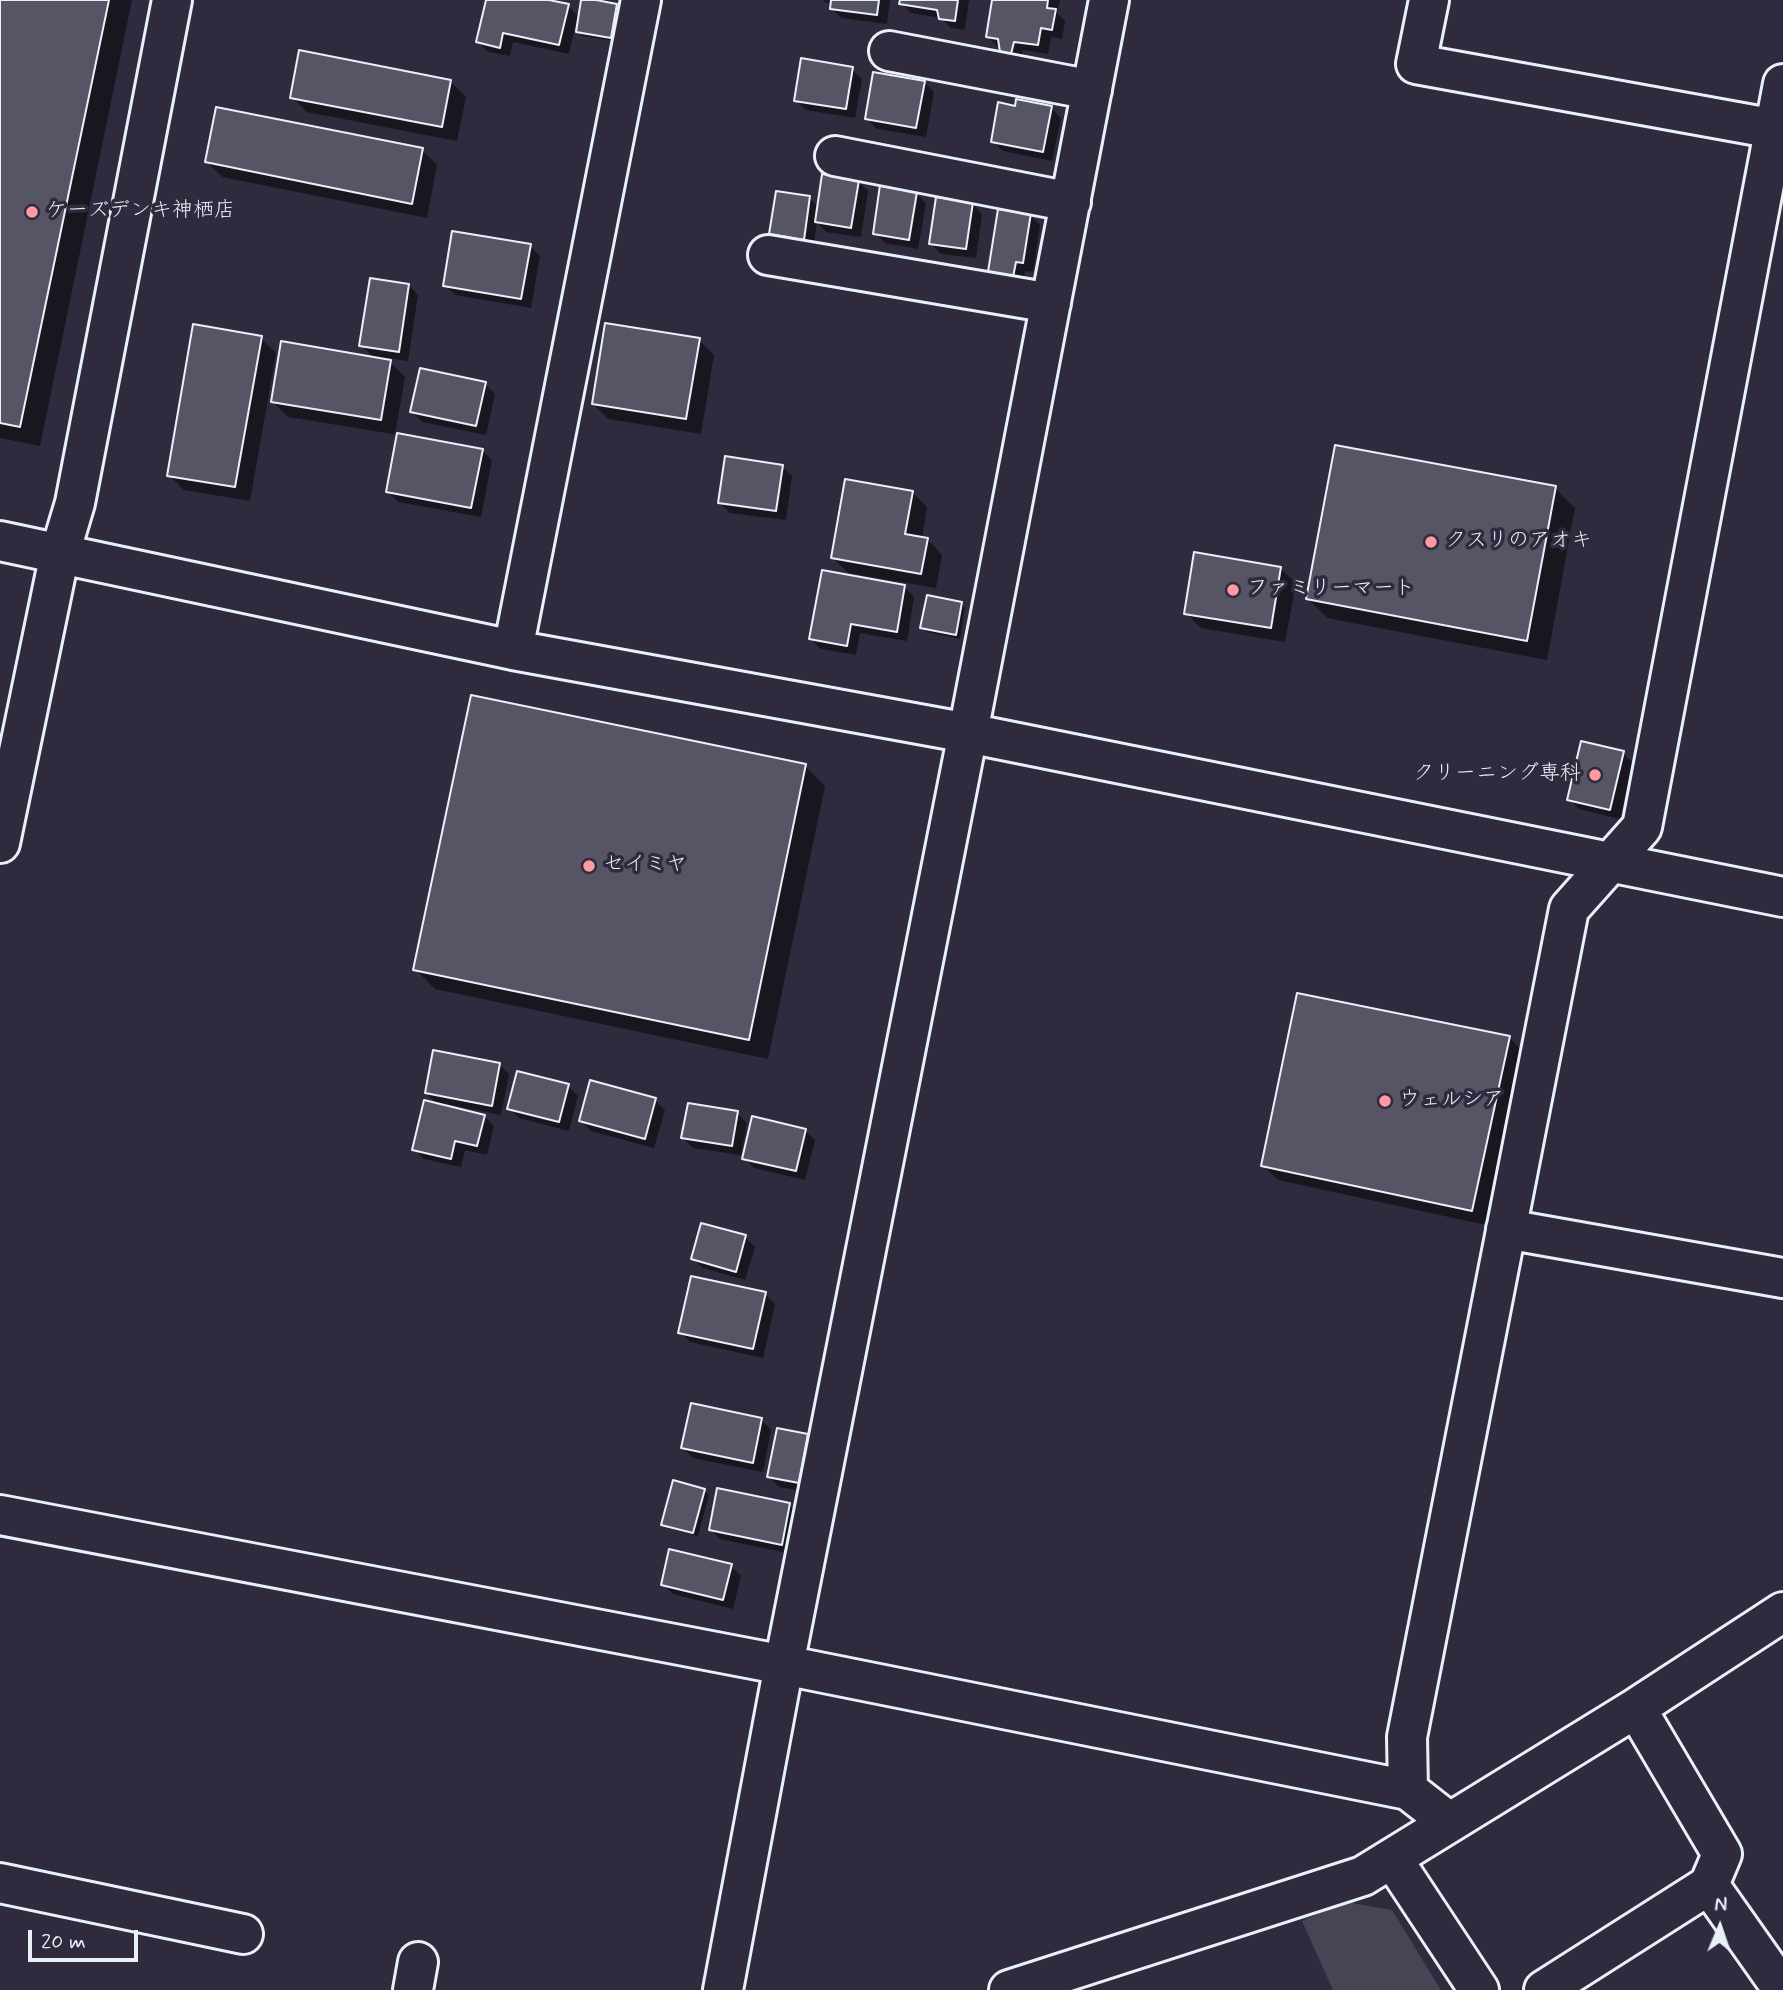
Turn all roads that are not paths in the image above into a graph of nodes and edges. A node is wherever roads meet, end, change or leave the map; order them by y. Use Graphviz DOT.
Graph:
graph roads {
  1 [pos="172,0"];
  2 [pos="640,0"];
  3 [pos="1109,0"];
  4 [pos="1429,0"];
  5 [pos="889,51"];
  6 [pos="1783,84"];
  7 [pos="1092,90"];
  8 [pos="1774,129"];
  9 [pos="835,156"];
  10 [pos="1071,202"];
  11 [pos="768,255"];
  12 [pos="1051,303"];
  13 [pos="0,541"];
  14 [pos="60,553"];
  15 [pos="513,650"];
  16 [pos="968,733"];
  17 [pos="0,843"];
  18 [pos="1609,862"];
  19 [pos="1783,897"];
  20 [pos="1506,1228"];
  21 [pos="1783,1278"];
  22 [pos="0,1515"];
  23 [pos="1783,1612"];
  24 [pos="784,1665"];
  25 [pos="1636,1708"];
  26 [pos="1408,1790"];
  27 [pos="1449,1822"];
  28 [pos="1392,1858"];
  29 [pos="0,1883"];
  30 [pos="1709,1885"];
  31 [pos="243,1934"];
  32 [pos="723,1990"];
  33 [pos="1009,1990"];
  34 [pos="1479,1990"];
  35 [pos="1544,1990"];
  36 [pos="1783,1990"];
  1 -- 14 [label="street"];
  2 -- 15 [label="street"];
  3 -- 7 [label="street"];
  4 -- 8 [label="street"];
  5 -- 7 [label="street"];
  6 -- 8 [label="street"];
  7 -- 10 [label="street"];
  8 -- 18 [label="street"];
  9 -- 10 [label="street"];
  10 -- 12 [label="street"];
  11 -- 12 [label="street"];
  12 -- 16 [label="street"];
  13 -- 14 [label="street"];
  14 -- 15 [label="street"];
  14 -- 17 [label="street"];
  15 -- 16 [label="street"];
  16 -- 18 [label="street"];
  16 -- 24 [label="street"];
  18 -- 19 [label="street"];
  18 -- 20 [label="street"];
  20 -- 21 [label="street"];
  20 -- 26 [label="street"];
  22 -- 24 [label="street"];
  23 -- 25 [label="street"];
  24 -- 26 [label="street"];
  24 -- 32 [label="street"];
  25 -- 27 [label="street"];
  25 -- 30 [label="street"];
  26 -- 27 [label="street"];
  27 -- 28 [label="street"];
  28 -- 33 [label="street"];
  28 -- 34 [label="street"];
  29 -- 31 [label="street"];
  30 -- 35 [label="street"];
  30 -- 36 [label="street"];
}
